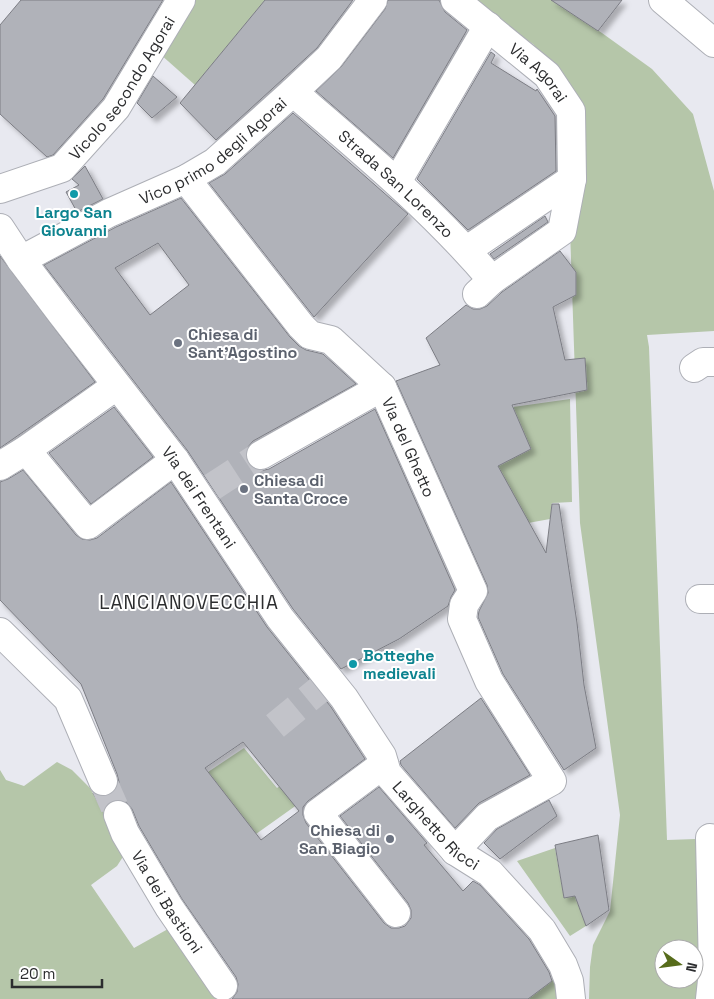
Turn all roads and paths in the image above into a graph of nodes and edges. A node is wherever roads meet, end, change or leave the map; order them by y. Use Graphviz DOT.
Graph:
graph roads {
  1 [pos="181,0"];
  2 [pos="373,0"];
  3 [pos="455,0"];
  4 [pos="663,0"];
  5 [pos="488,26"];
  6 [pos="714,43"];
  7 [pos="293,92"];
  8 [pos="186,179"];
  9 [pos="572,179"];
  10 [pos="397,182"];
  11 [pos="0,189"];
  12 [pos="0,228"];
  13 [pos="467,250"];
  14 [pos="21,260"];
  15 [pos="484,287"];
  16 [pos="116,386"];
  17 [pos="382,387"];
  18 [pos="26,450"];
  19 [pos="261,455"];
  20 [pos="175,460"];
  21 [pos="0,466"];
  22 [pos="0,632"];
  23 [pos="386,768"];
  24 [pos="104,781"];
  25 [pos="118,815"];
  26 [pos="712,830"];
  27 [pos="455,851"];
  28 [pos="396,913"];
  29 [pos="223,986"];
  30 [pos="570,999"];
  31 [pos="710,999"];
  1 -- 11 [label="street, Vicolo secondo Agorai"];
  2 -- 7 [label="street, Vico primo degli Agorai"];
  3 -- 5 [label="street, Via Agorai"];
  4 -- 6 [label="street"];
  5 -- 9 [label="street, Via Agorai"];
  5 -- 10 [label="street"];
  7 -- 8 [label="street, Vico primo degli Agorai"];
  7 -- 10 [label="street, Strada San Lorenzo"];
  8 -- 14 [label="street, Vico primo degli Agorai"];
  8 -- 17 [label="street, Via del Ghetto"];
  9 -- 13 [label="street"];
  9 -- 15 [label="street, Via Agorai"];
  10 -- 13 [label="street, Strada San Lorenzo"];
  12 -- 14 [label="street, Via dei Frentani"];
  13 -- 15 [label="street, Strada San Lorenzo"];
  14 -- 16 [label="street, Via dei Frentani"];
  16 -- 18 [label="street"];
  16 -- 20 [label="street, Via dei Frentani"];
  17 -- 19 [label="street"];
  17 -- 27 [label="street, Via del Ghetto"];
  18 -- 20 [label="street"];
  18 -- 21 [label="street"];
  20 -- 23 [label="street, Via dei Frentani"];
  22 -- 24 [label="street"];
  23 -- 27 [label="street, Larghetto Ricci"];
  23 -- 28 [label="street, Larghetto Ricci"];
  25 -- 29 [label="street, Via dei Bastioni"];
  26 -- 31 [label="street"];
  27 -- 30 [label="street, Larghetto Ricci"];
}
